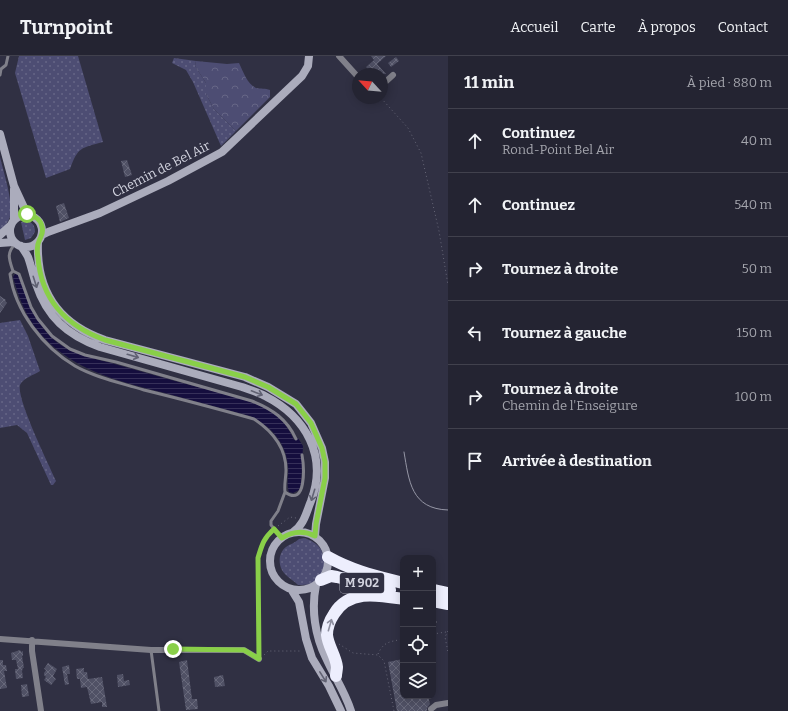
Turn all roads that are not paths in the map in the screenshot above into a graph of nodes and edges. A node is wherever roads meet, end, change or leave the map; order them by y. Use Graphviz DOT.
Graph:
graph roads {
  1 [pos="8,56"];
  2 [pos="309,56"];
  3 [pos="340,56"];
  4 [pos="1,69"];
  5 [pos="352,70"];
  6 [pos="0,75"];
  7 [pos="393,75"];
  8 [pos="388,80"];
  9 [pos="0,134"];
  10 [pos="14,186"];
  11 [pos="27,214"];
  12 [pos="12,223"];
  13 [pos="42,225"];
  14 [pos="55,229"];
  15 [pos="0,235"];
  16 [pos="40,239"];
  17 [pos="0,243"];
  18 [pos="17,244"];
  19 [pos="13,271"];
  20 [pos="296,439"];
  21 [pos="302,455"];
  22 [pos="286,492"];
  23 [pos="293,532"];
  24 [pos="315,536"];
  25 [pos="282,538"];
  26 [pos="328,557"];
  27 [pos="400,582"];
  28 [pos="319,583"];
  29 [pos="291,589"];
  30 [pos="400,593"];
  31 [pos="439,593"];
  32 [pos="400,599"];
  33 [pos="436,605"];
  34 [pos="448,605"];
  35 [pos="0,639"];
  36 [pos="32,640"];
  37 [pos="151,650"];
  38 [pos="259,659"];
  39 [pos="336,676"];
  40 [pos="448,703"];
  41 [pos="431,709"];
  42 [pos="41,711"];
  43 [pos="160,711"];
  44 [pos="341,711"];
  45 [pos="351,711"];
  1 -- 4 [label="lane"];
  2 -- 14 [label="main road, Chemin de Bel Air"];
  3 -- 5 [label="street"];
  4 -- 6 [label="lane"];
  7 -- 8 [label="street"];
  9 -- 10 [label="main road"];
  10 -- 11 [label="main road"];
  10 -- 12 [label="main road"];
  11 -- 12 [label="main road"];
  11 -- 13 [label="main road"];
  12 -- 15 [label="main road"];
  12 -- 18 [label="main road"];
  13 -- 14 [label="main road"];
  13 -- 16 [label="main road"];
  14 -- 16 [label="main road, Chemin de Bel Air"];
  16 -- 18 [label="main road"];
  16 -- 24 [label="main road"];
  17 -- 18 [label="main road"];
  18 -- 19 [label="lane"];
  18 -- 23 [label="main road, one-way"];
  19 -- 20 [label="lane"];
  19 -- 22 [label="lane"];
  21 -- 22 [label="lane"];
  22 -- 25 [label="lane"];
  23 -- 24 [label="main road"];
  23 -- 25 [label="main road"];
  24 -- 26 [label="main road"];
  25 -- 29 [label="main road"];
  26 -- 27 [label="highway, M 902"];
  26 -- 28 [label="main road"];
  28 -- 29 [label="main road"];
  28 -- 30 [label="highway, M 902"];
  28 -- 39 [label="main road"];
  29 -- 44 [label="main road, one-way"];
  31 -- 34 [label="highway"];
  39 -- 32 [label="highway, one-way"];
  33 -- 34 [label="highway"];
  35 -- 36 [label="street"];
  36 -- 37 [label="street"];
  36 -- 42 [label="street"];
  37 -- 38 [label="street"];
  37 -- 43 [label="lane"];
  39 -- 45 [label="main road"];
  40 -- 41 [label="street"];
}
